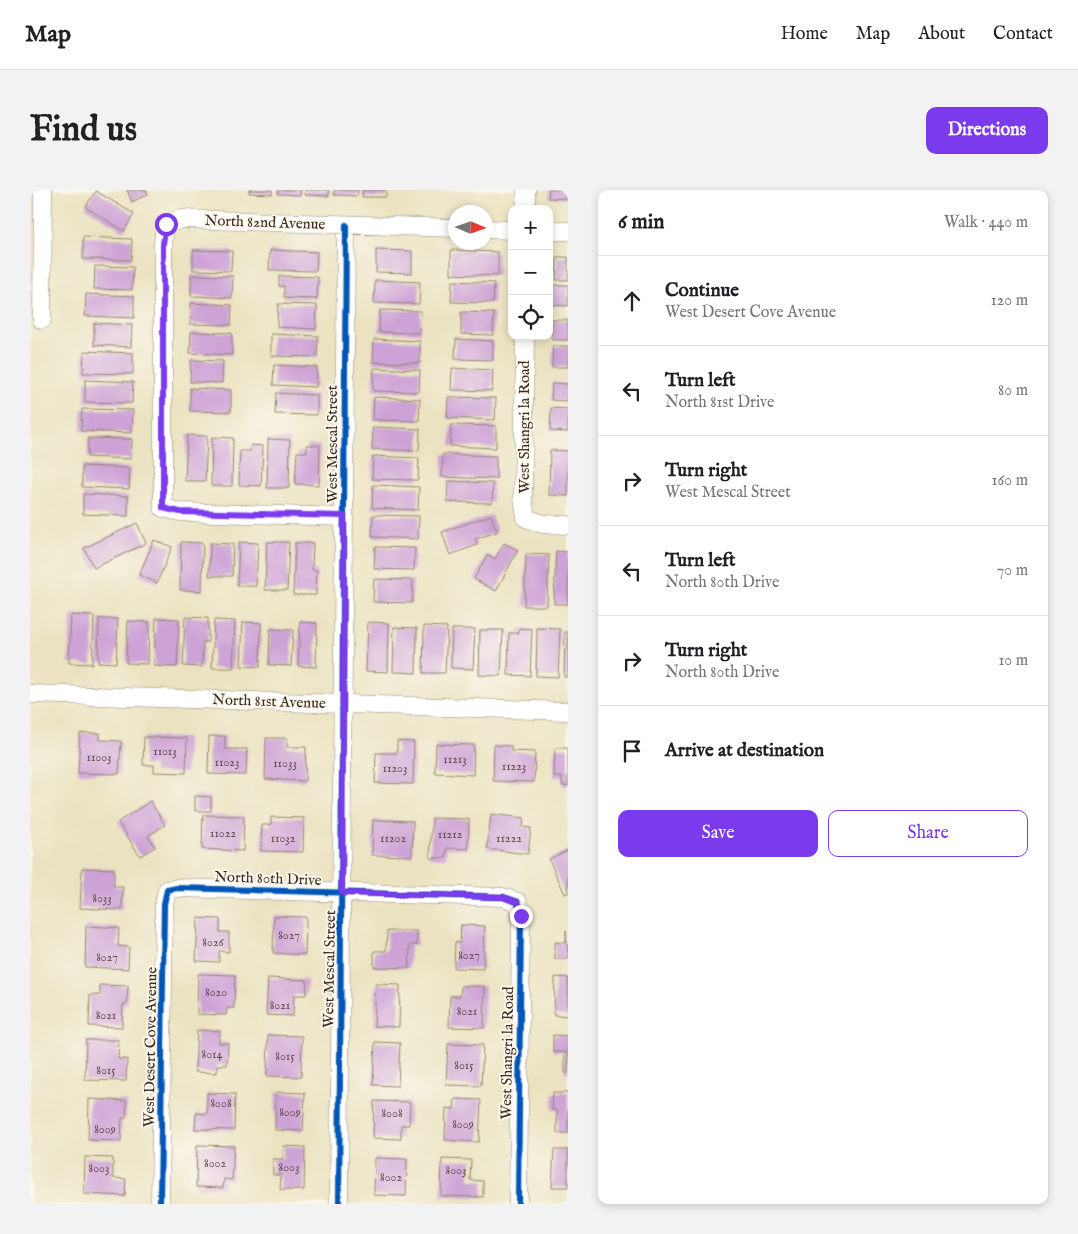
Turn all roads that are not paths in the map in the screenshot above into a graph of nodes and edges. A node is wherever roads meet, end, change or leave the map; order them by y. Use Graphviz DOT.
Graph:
graph roads {
  1 [pos="43,190"];
  2 [pos="526,190"];
  3 [pos="526,205"];
  4 [pos="346,225"];
  5 [pos="448,228"];
  6 [pos="493,229"];
  7 [pos="508,230"];
  8 [pos="553,231"];
  9 [pos="568,231"];
  10 [pos="42,320"];
  11 [pos="525,340"];
  12 [pos="344,516"];
  13 [pos="568,525"];
  14 [pos="30,694"];
  15 [pos="343,704"];
  16 [pos="568,711"];
  17 [pos="167,890"];
  18 [pos="342,893"];
  19 [pos="518,902"];
  20 [pos="160,1204"];
  21 [pos="339,1204"];
  22 [pos="518,1204"];
  1 -- 10 [label="street"];
  2 -- 3 [label="street"];
  4 -- 5 [label="street, North 82nd Avenue"];
  4 -- 12 [label="street, West Mescal Street"];
  4 -- 12 [label="street, North 82nd Avenue"];
  6 -- 7 [label="street"];
  8 -- 9 [label="street"];
  11 -- 13 [label="street, West Shangri la Road"];
  12 -- 15 [label="street, West Mescal Street"];
  14 -- 15 [label="street, North 81st Avenue"];
  15 -- 16 [label="street, North 81st Avenue"];
  15 -- 18 [label="street, West Mescal Street"];
  17 -- 18 [label="street, North 80th Drive"];
  17 -- 20 [label="street, West Desert Cove Avenue"];
  18 -- 19 [label="street, North 80th Drive"];
  18 -- 21 [label="street, West Mescal Street"];
  19 -- 22 [label="street, West Shangri la Road"];
}
